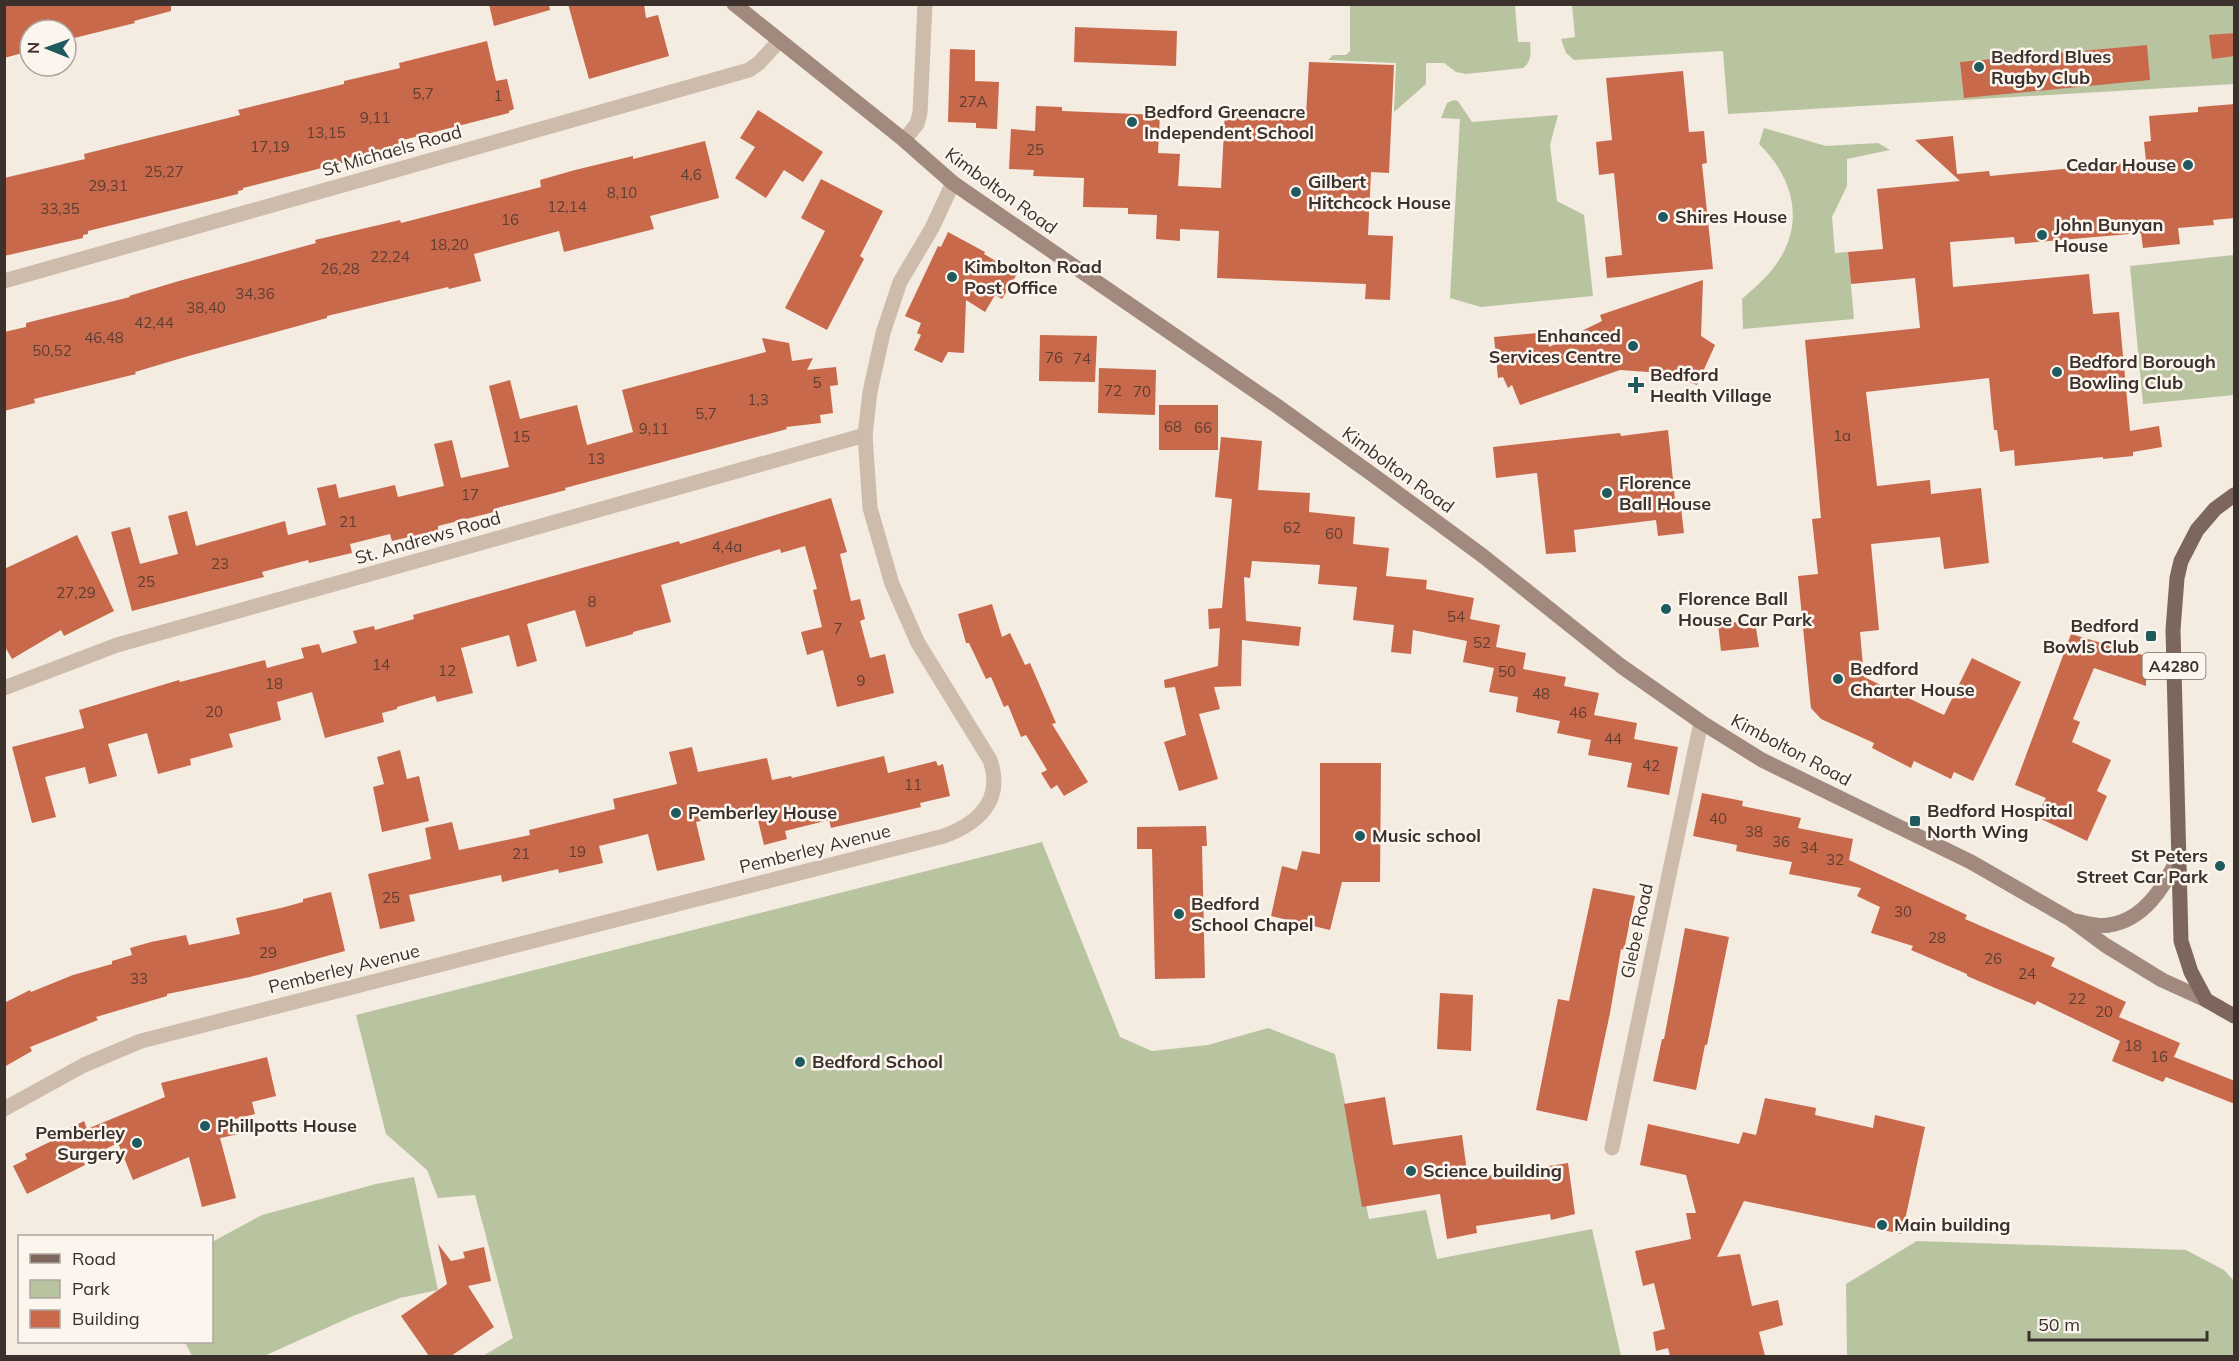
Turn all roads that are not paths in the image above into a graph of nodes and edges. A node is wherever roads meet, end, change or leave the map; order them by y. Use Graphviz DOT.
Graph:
graph roads {
  1 [pos="734,4"];
  2 [pos="925,4"];
  3 [pos="779,41"];
  4 [pos="904,140"];
  5 [pos="953,183"];
  6 [pos="4,281"];
  7 [pos="865,435"];
  8 [pos="2235,495"];
  9 [pos="4,688"];
  10 [pos="1701,722"];
  11 [pos="2178,858"];
  12 [pos="2070,919"];
  13 [pos="2206,1000"];
  14 [pos="2235,1016"];
  15 [pos="4,1109"];
  16 [pos="1612,1148"];
  1 -- 3 [label="main road, Kimbolton Road"];
  2 -- 4 [label="street"];
  3 -- 4 [label="main road, Kimbolton Road"];
  3 -- 6 [label="street, St Michaels Road"];
  4 -- 5 [label="main road, Kimbolton Road"];
  5 -- 7 [label="street, Pemberley Avenue"];
  5 -- 10 [label="main road, Kimbolton Road"];
  7 -- 9 [label="street, St. Andrews Road"];
  7 -- 15 [label="street, Pemberley Avenue"];
  8 -- 11 [label="main road, A4280"];
  10 -- 12 [label="main road, Kimbolton Road"];
  10 -- 16 [label="street, Glebe Road"];
  11 -- 12 [label="main road, Kimbolton Road"];
  11 -- 13 [label="main road, A4280"];
  12 -- 13 [label="main road, Kimbolton Road"];
  13 -- 14 [label="main road"];
}
